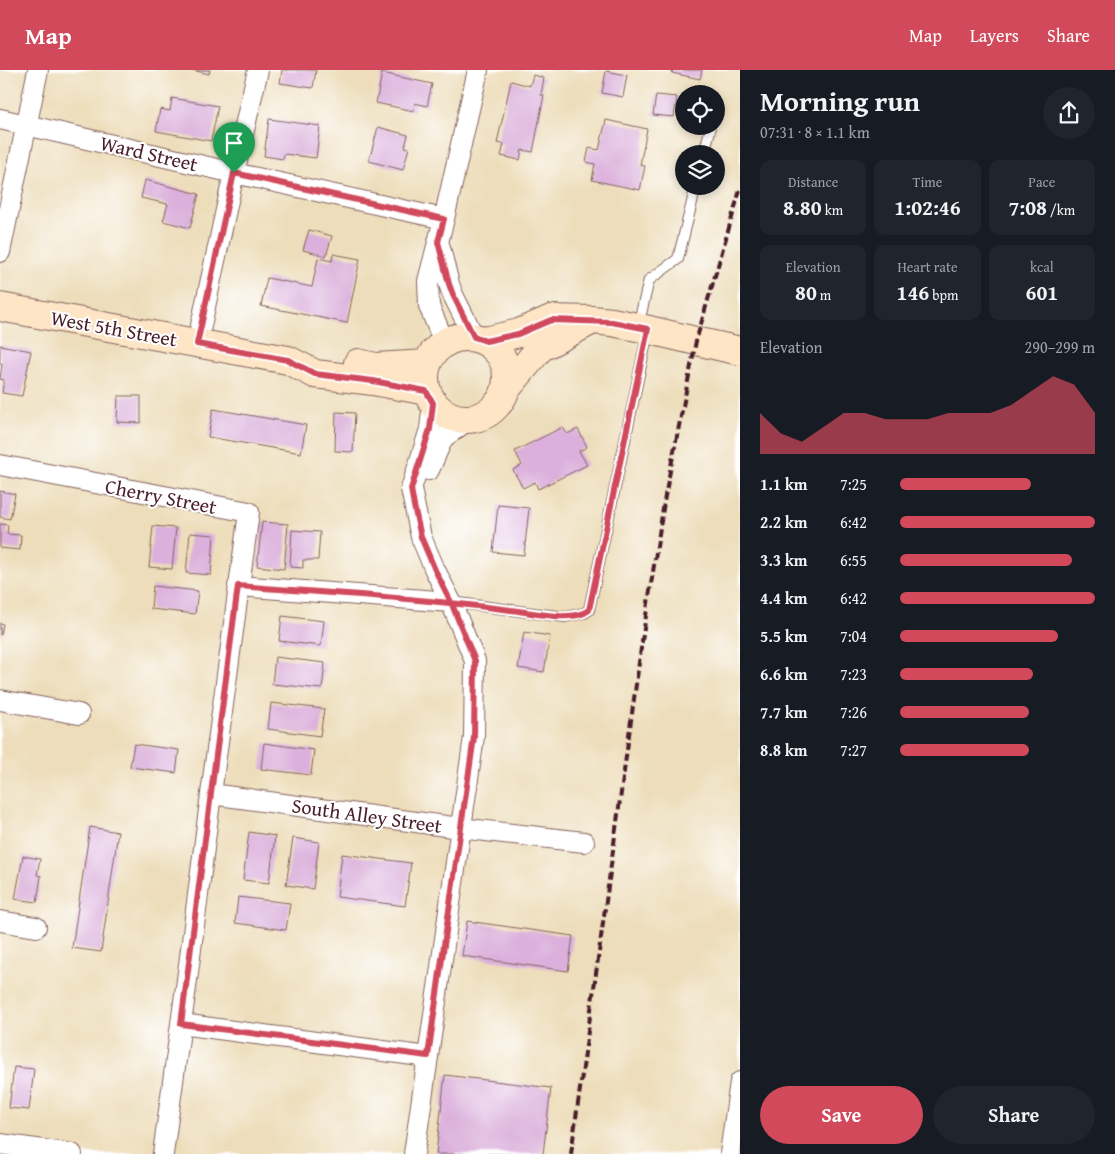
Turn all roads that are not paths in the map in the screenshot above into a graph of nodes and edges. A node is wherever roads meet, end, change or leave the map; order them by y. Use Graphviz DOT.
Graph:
graph roads {
  1 [pos="38,70"];
  2 [pos="258,70"];
  3 [pos="478,70"];
  4 [pos="0,119"];
  5 [pos="26,125"];
  6 [pos="234,173"];
  7 [pos="694,195"];
  8 [pos="444,219"];
  9 [pos="438,242"];
  10 [pos="0,252"];
  11 [pos="0,307"];
  12 [pos="592,320"];
  13 [pos="643,328"];
  14 [pos="480,339"];
  15 [pos="444,342"];
  16 [pos="197,344"];
  17 [pos="740,351"];
  18 [pos="429,386"];
  19 [pos="507,388"];
  20 [pos="468,420"];
  21 [pos="0,465"];
  22 [pos="414,506"];
  23 [pos="238,586"];
  24 [pos="451,602"];
  25 [pos="0,700"];
  26 [pos="80,714"];
  27 [pos="211,794"];
  28 [pos="460,828"];
  29 [pos="584,842"];
  30 [pos="0,920"];
  31 [pos="36,927"];
  32 [pos="181,1024"];
  33 [pos="428,1056"];
  34 [pos="740,1082"];
  35 [pos="0,1144"];
  36 [pos="72,1154"];
  37 [pos="163,1154"];
  38 [pos="414,1154"];
  39 [pos="730,1154"];
  1 -- 5 [label="street"];
  2 -- 6 [label="street"];
  3 -- 8 [label="street"];
  4 -- 5 [label="street, Ward Street"];
  5 -- 6 [label="street, Ward Street"];
  5 -- 10 [label="street"];
  6 -- 8 [label="street, Ward Street"];
  6 -- 16 [label="street"];
  7 -- 13 [label="lane"];
  8 -- 9 [label="street"];
  9 -- 14 [label="street"];
  9 -- 15 [label="street"];
  11 -- 16 [label="main road, West 5th Street"];
  12 -- 13 [label="main road"];
  12 -- 14 [label="main road"];
  12 -- 19 [label="main road"];
  13 -- 17 [label="main road"];
  13 -- 24 [label="lane"];
  14 -- 15 [label="main road"];
  14 -- 19 [label="main road"];
  15 -- 18 [label="main road"];
  16 -- 18 [label="main road, West 5th Street"];
  18 -- 20 [label="main road"];
  18 -- 22 [label="street"];
  19 -- 20 [label="main road"];
  20 -- 22 [label="street"];
  21 -- 23 [label="street, Cherry Street"];
  22 -- 24 [label="street"];
  23 -- 24 [label="street"];
  23 -- 27 [label="street"];
  24 -- 28 [label="street"];
  25 -- 26 [label="street"];
  27 -- 28 [label="street, South Alley Street"];
  27 -- 32 [label="street"];
  28 -- 29 [label="street, South Alley Street"];
  28 -- 33 [label="street"];
  30 -- 31 [label="street"];
  32 -- 33 [label="street"];
  32 -- 37 [label="street"];
  33 -- 38 [label="street"];
  34 -- 39 [label="street"];
  35 -- 36 [label="street"];
}
